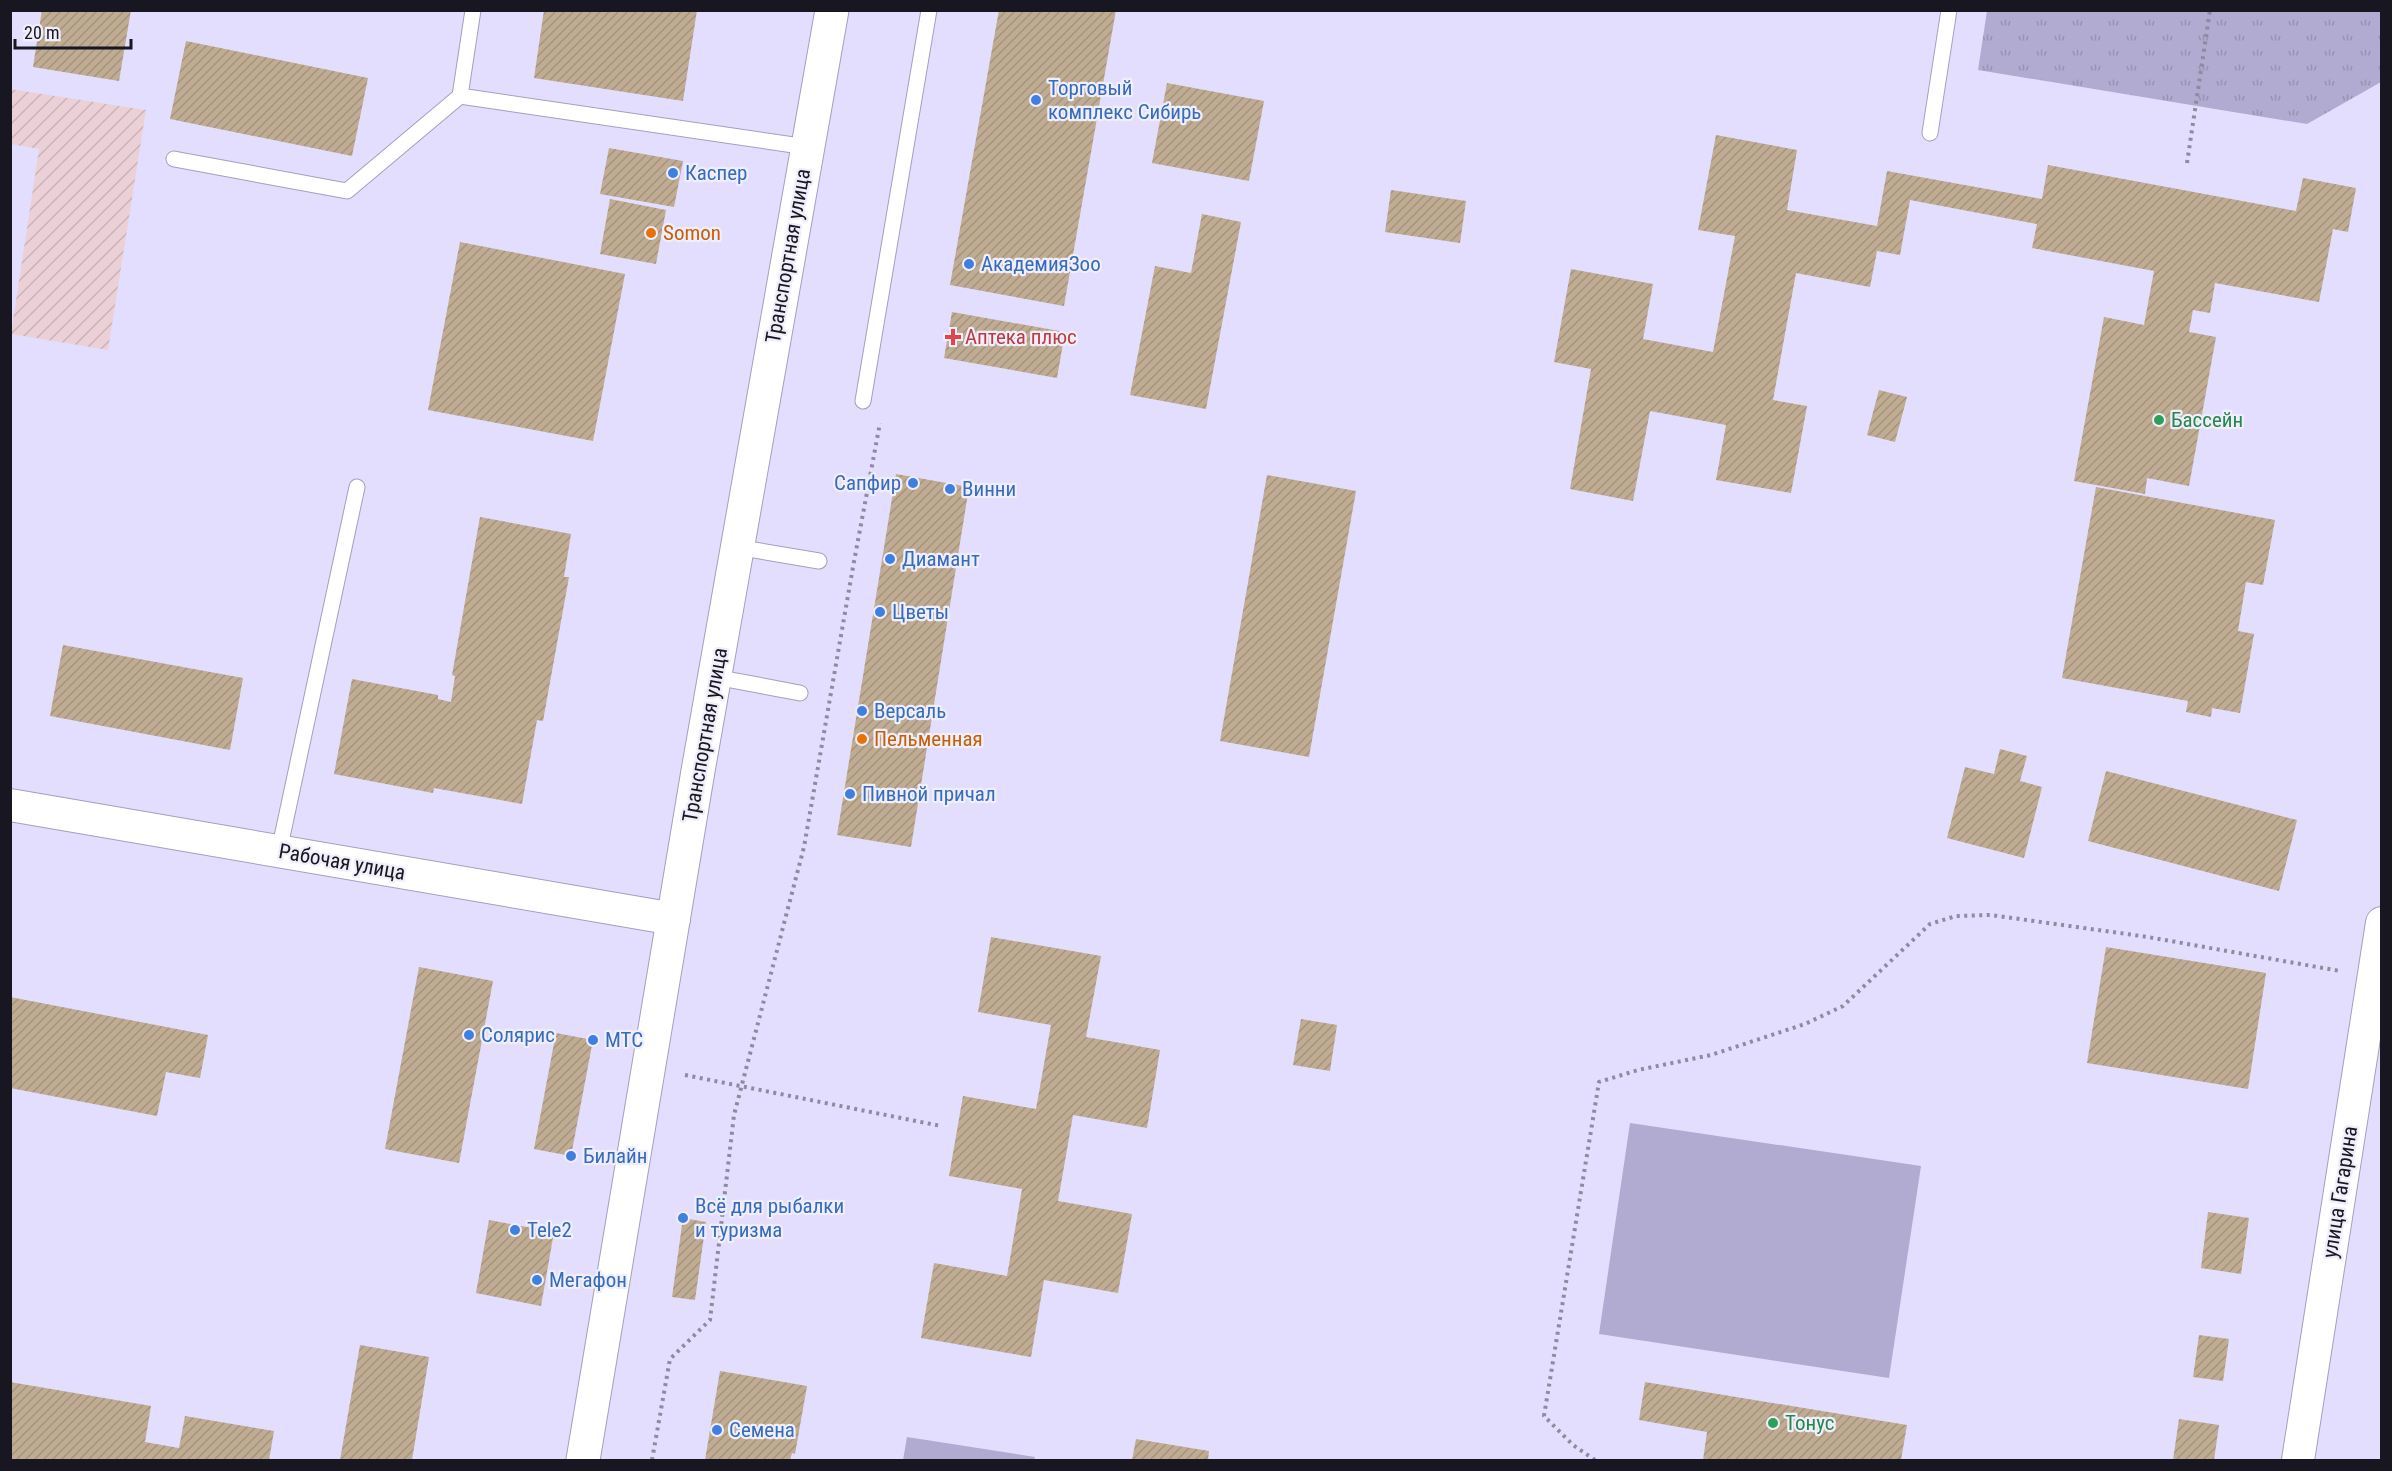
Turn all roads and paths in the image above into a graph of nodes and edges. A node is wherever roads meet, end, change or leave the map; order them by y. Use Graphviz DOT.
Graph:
graph roads {
  1 [pos="473,10"];
  2 [pos="832,10"];
  3 [pos="929,10"];
  4 [pos="1949,10"];
  5 [pos="2210,10"];
  6 [pos="460,96"];
  7 [pos="1930,133"];
  8 [pos="807,147"];
  9 [pos="174,159"];
  10 [pos="2187,163"];
  11 [pos="863,401"];
  12 [pos="882,416"];
  13 [pos="357,487"];
  14 [pos="737,547"];
  15 [pos="819,561"];
  16 [pos="715,677"];
  17 [pos="800,693"];
  18 [pos="10,805"];
  19 [pos="279,851"];
  20 [pos="674,918"];
  21 [pos="2382,923"];
  22 [pos="2373,977"];
  23 [pos="649,1068"];
  24 [pos="941,1126"];
  25 [pos="583,1461"];
  26 [pos="652,1461"];
  27 [pos="1595,1461"];
  28 [pos="2298,1461"];
  1 -- 6 [label="lane"];
  2 -- 8 [label="street, Транспортная улица"];
  3 -- 11 [label="lane"];
  4 -- 7 [label="lane"];
  5 -- 10 [label="path"];
  6 -- 8 [label="lane"];
  6 -- 9 [label="lane"];
  8 -- 14 [label="street, Транспортная улица"];
  12 -- 26 [label="path"];
  13 -- 19 [label="lane"];
  14 -- 15 [label="lane"];
  14 -- 16 [label="street, Транспортная улица"];
  16 -- 17 [label="lane"];
  16 -- 20 [label="street, Транспортная улица"];
  18 -- 19 [label="street, Рабочая улица"];
  19 -- 20 [label="street, Рабочая улица"];
  20 -- 23 [label="street, Транспортная улица"];
  21 -- 22 [label="street, улица Гагарина"];
  22 -- 27 [label="path"];
  22 -- 28 [label="street, улица Гагарина"];
  23 -- 24 [label="path"];
  23 -- 25 [label="street, Транспортная улица"];
}
